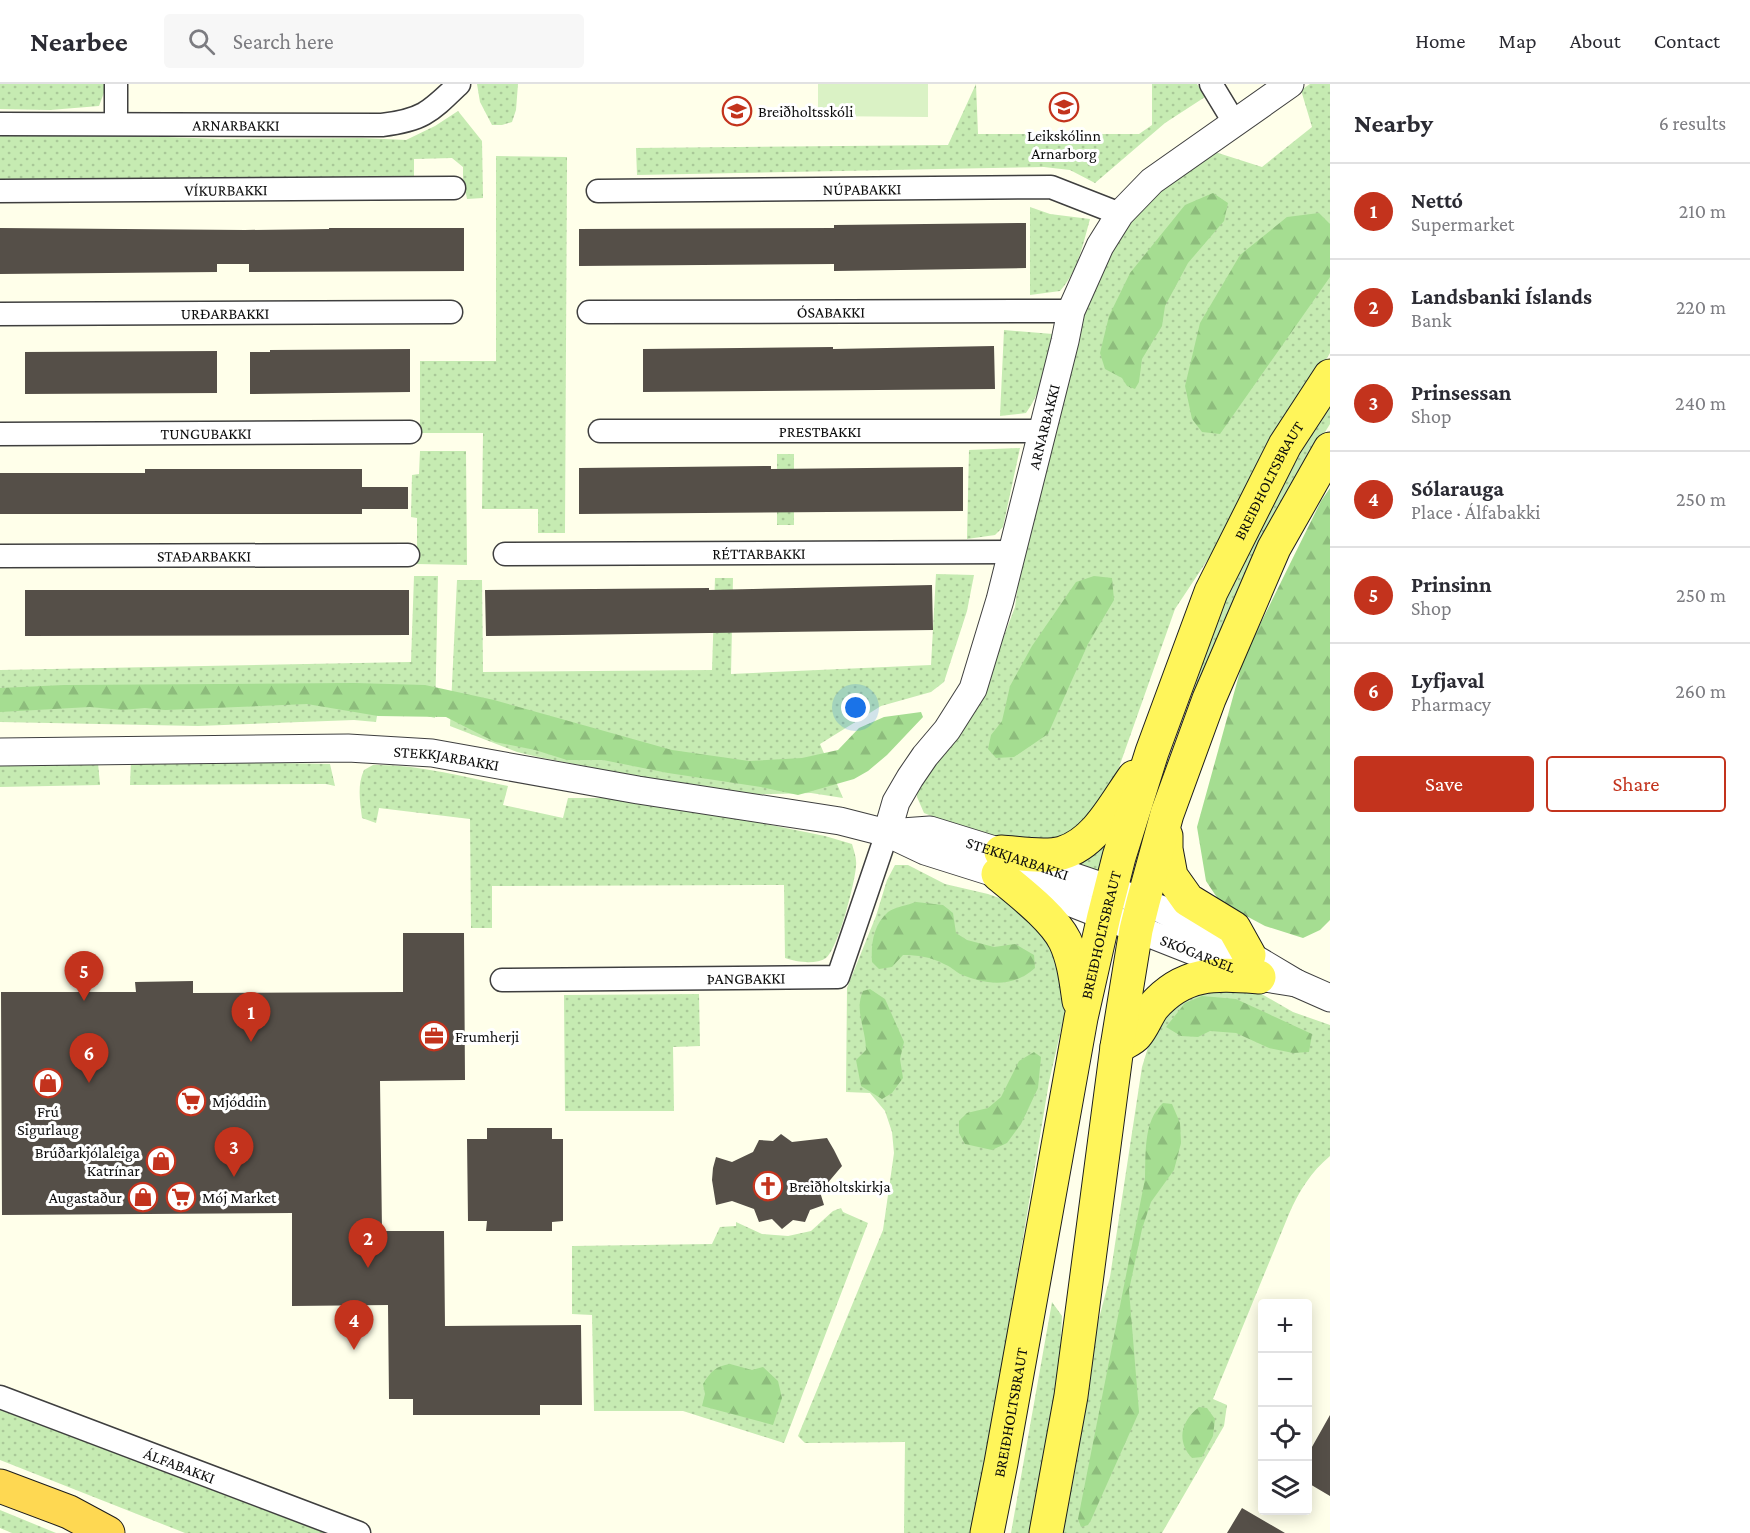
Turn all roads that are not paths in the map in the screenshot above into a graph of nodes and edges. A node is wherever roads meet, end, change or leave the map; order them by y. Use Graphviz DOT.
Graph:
graph roads {
  1 [pos="116,84"];
  2 [pos="459,84"];
  3 [pos="1211,84"];
  4 [pos="1290,84"];
  5 [pos="1234,122"];
  6 [pos="116,123"];
  7 [pos="0,124"];
  8 [pos="454,188"];
  9 [pos="0,191"];
  10 [pos="598,191"];
  11 [pos="1120,214"];
  12 [pos="1071,311"];
  13 [pos="451,312"];
  14 [pos="589,312"];
  15 [pos="0,314"];
  16 [pos="1330,376"];
  17 [pos="600,431"];
  18 [pos="1041,431"];
  19 [pos="410,432"];
  20 [pos="0,434"];
  21 [pos="1330,449"];
  22 [pos="1011,552"];
  23 [pos="505,554"];
  24 [pos="408,555"];
  25 [pos="0,556"];
  26 [pos="0,752"];
  27 [pos="1152,752"];
  28 [pos="1167,814"];
  29 [pos="887,833"];
  30 [pos="999,863"];
  31 [pos="1107,903"];
  32 [pos="1140,916"];
  33 [pos="1254,966"];
  34 [pos="502,980"];
  35 [pos="1330,998"];
  36 [pos="1081,1018"];
  37 [pos="1117,1047"];
  38 [pos="0,1397"];
  39 [pos="0,1486"];
  40 [pos="69,1512"];
  41 [pos="108,1533"];
  42 [pos="128,1533"];
  43 [pos="359,1533"];
  44 [pos="987,1533"];
  45 [pos="1046,1533"];
  1 -- 6 [label="street"];
  2 -- 6 [label="street, ARNARBAKKI"];
  3 -- 5 [label="street"];
  4 -- 5 [label="street, ARNARBAKKI"];
  5 -- 11 [label="street, ARNARBAKKI"];
  6 -- 7 [label="street, ARNARBAKKI"];
  8 -- 9 [label="street, VÍKURBAKKI"];
  10 -- 11 [label="street, NÚPABAKKI"];
  11 -- 12 [label="street, ARNARBAKKI"];
  12 -- 14 [label="street, ÓSABAKKI"];
  12 -- 18 [label="street, ARNARBAKKI"];
  13 -- 15 [label="street, URÐARBAKKI"];
  16 -- 27 [label="main road, BREIÐHOLTSBRAUT"];
  17 -- 18 [label="street, PRESTBAKKI"];
  18 -- 22 [label="street, ARNARBAKKI"];
  19 -- 20 [label="street, TUNGUBAKKI"];
  21 -- 28 [label="main road, BREIÐHOLTSBRAUT"];
  22 -- 23 [label="street, RÉTTARBAKKI"];
  22 -- 29 [label="street, ARNARBAKKI"];
  24 -- 25 [label="street, STAÐARBAKKI"];
  26 -- 29 [label="street, STEKKJARBAKKI"];
  27 -- 30 [label="main road"];
  27 -- 31 [label="main road, BREIÐHOLTSBRAUT"];
  28 -- 32 [label="main road, BREIÐHOLTSBRAUT"];
  28 -- 33 [label="main road"];
  29 -- 30 [label="street, STEKKJARBAKKI"];
  29 -- 34 [label="street, ÞANGBAKKI"];
  30 -- 31 [label="street, STEKKJARBAKKI"];
  30 -- 36 [label="main road"];
  31 -- 32 [label="street, SKÓGARSEL"];
  31 -- 36 [label="main road, BREIÐHOLTSBRAUT"];
  32 -- 33 [label="street, SKÓGARSEL"];
  32 -- 37 [label="main road, BREIÐHOLTSBRAUT"];
  33 -- 35 [label="street, SKÓGARSEL"];
  33 -- 37 [label="main road"];
  36 -- 44 [label="main road, BREIÐHOLTSBRAUT"];
  37 -- 45 [label="main road, BREIÐHOLTSBRAUT"];
  38 -- 43 [label="street, ÁLFABAKKI"];
  39 -- 40 [label="highway"];
  40 -- 41 [label="highway"];
  40 -- 42 [label="highway"];
}
